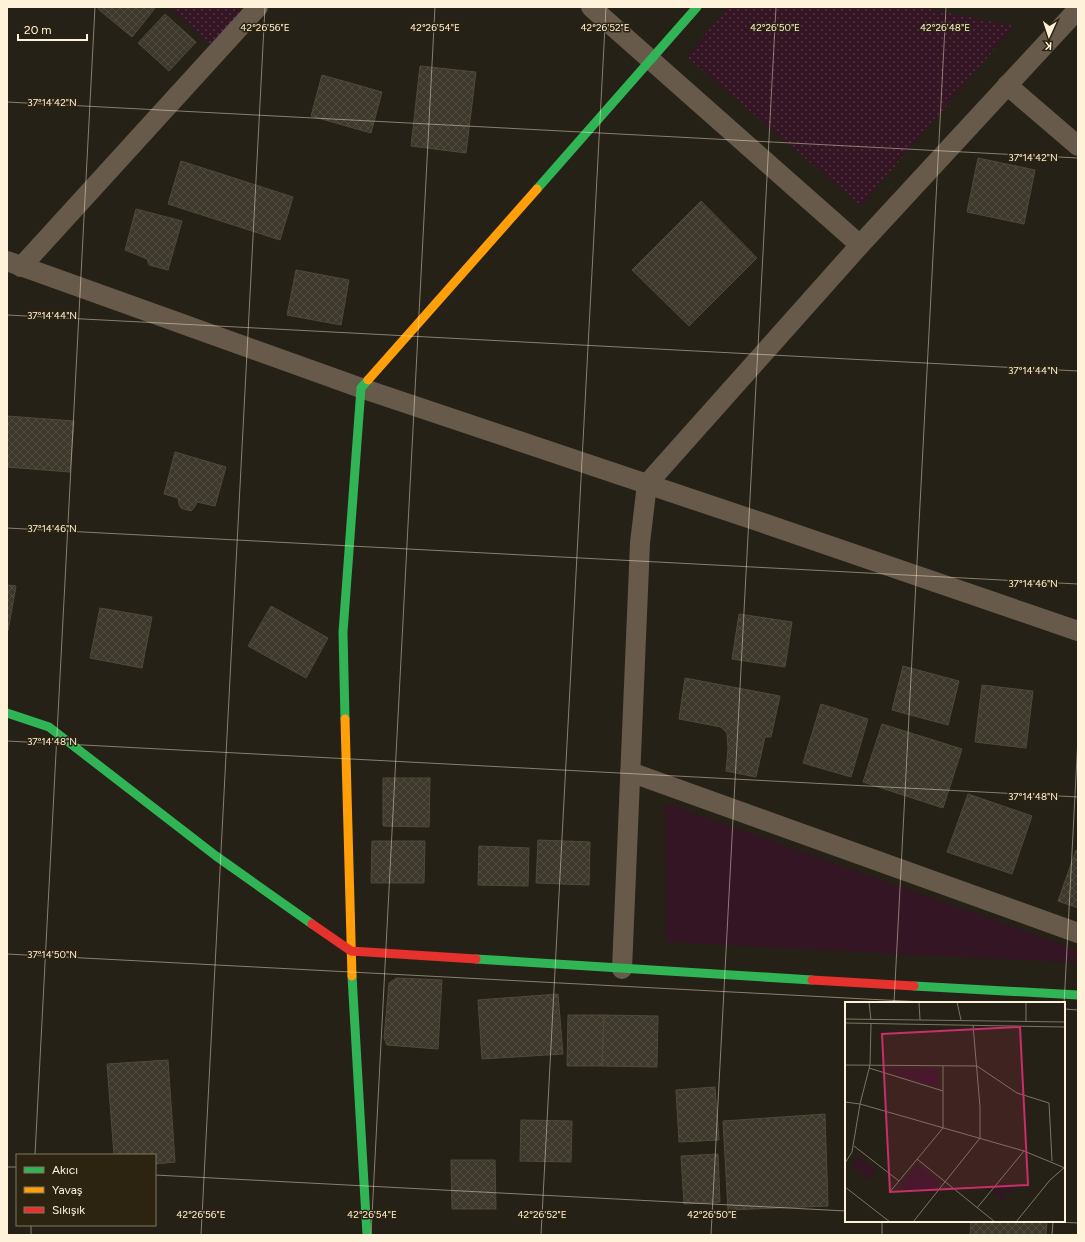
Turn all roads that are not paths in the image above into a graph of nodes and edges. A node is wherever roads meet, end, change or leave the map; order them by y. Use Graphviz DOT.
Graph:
graph roads {
  1 [pos="258,7"];
  2 [pos="591,7"];
  3 [pos="697,7"];
  4 [pos="1078,9"];
  5 [pos="649,60"];
  6 [pos="1008,85"];
  7 [pos="1078,146"];
  8 [pos="860,245"];
  9 [pos="14,264"];
  10 [pos="361,388"];
  11 [pos="647,484"];
  12 [pos="1078,631"];
  13 [pos="7,713"];
  14 [pos="630,772"];
  15 [pos="1078,933"];
  16 [pos="351,951"];
  17 [pos="622,968"];
  18 [pos="1078,995"];
  19 [pos="366,1235"];
  1 -- 9 [label="street"];
  2 -- 5 [label="street"];
  3 -- 5 [label="street"];
  4 -- 6 [label="street"];
  5 -- 8 [label="street"];
  5 -- 10 [label="street"];
  6 -- 7 [label="street"];
  6 -- 8 [label="street"];
  8 -- 11 [label="street"];
  9 -- 10 [label="street"];
  10 -- 11 [label="street"];
  10 -- 16 [label="street"];
  11 -- 12 [label="street"];
  11 -- 14 [label="street"];
  13 -- 16 [label="street"];
  14 -- 15 [label="street"];
  14 -- 17 [label="street"];
  16 -- 17 [label="street"];
  16 -- 19 [label="street"];
  17 -- 18 [label="street"];
}
